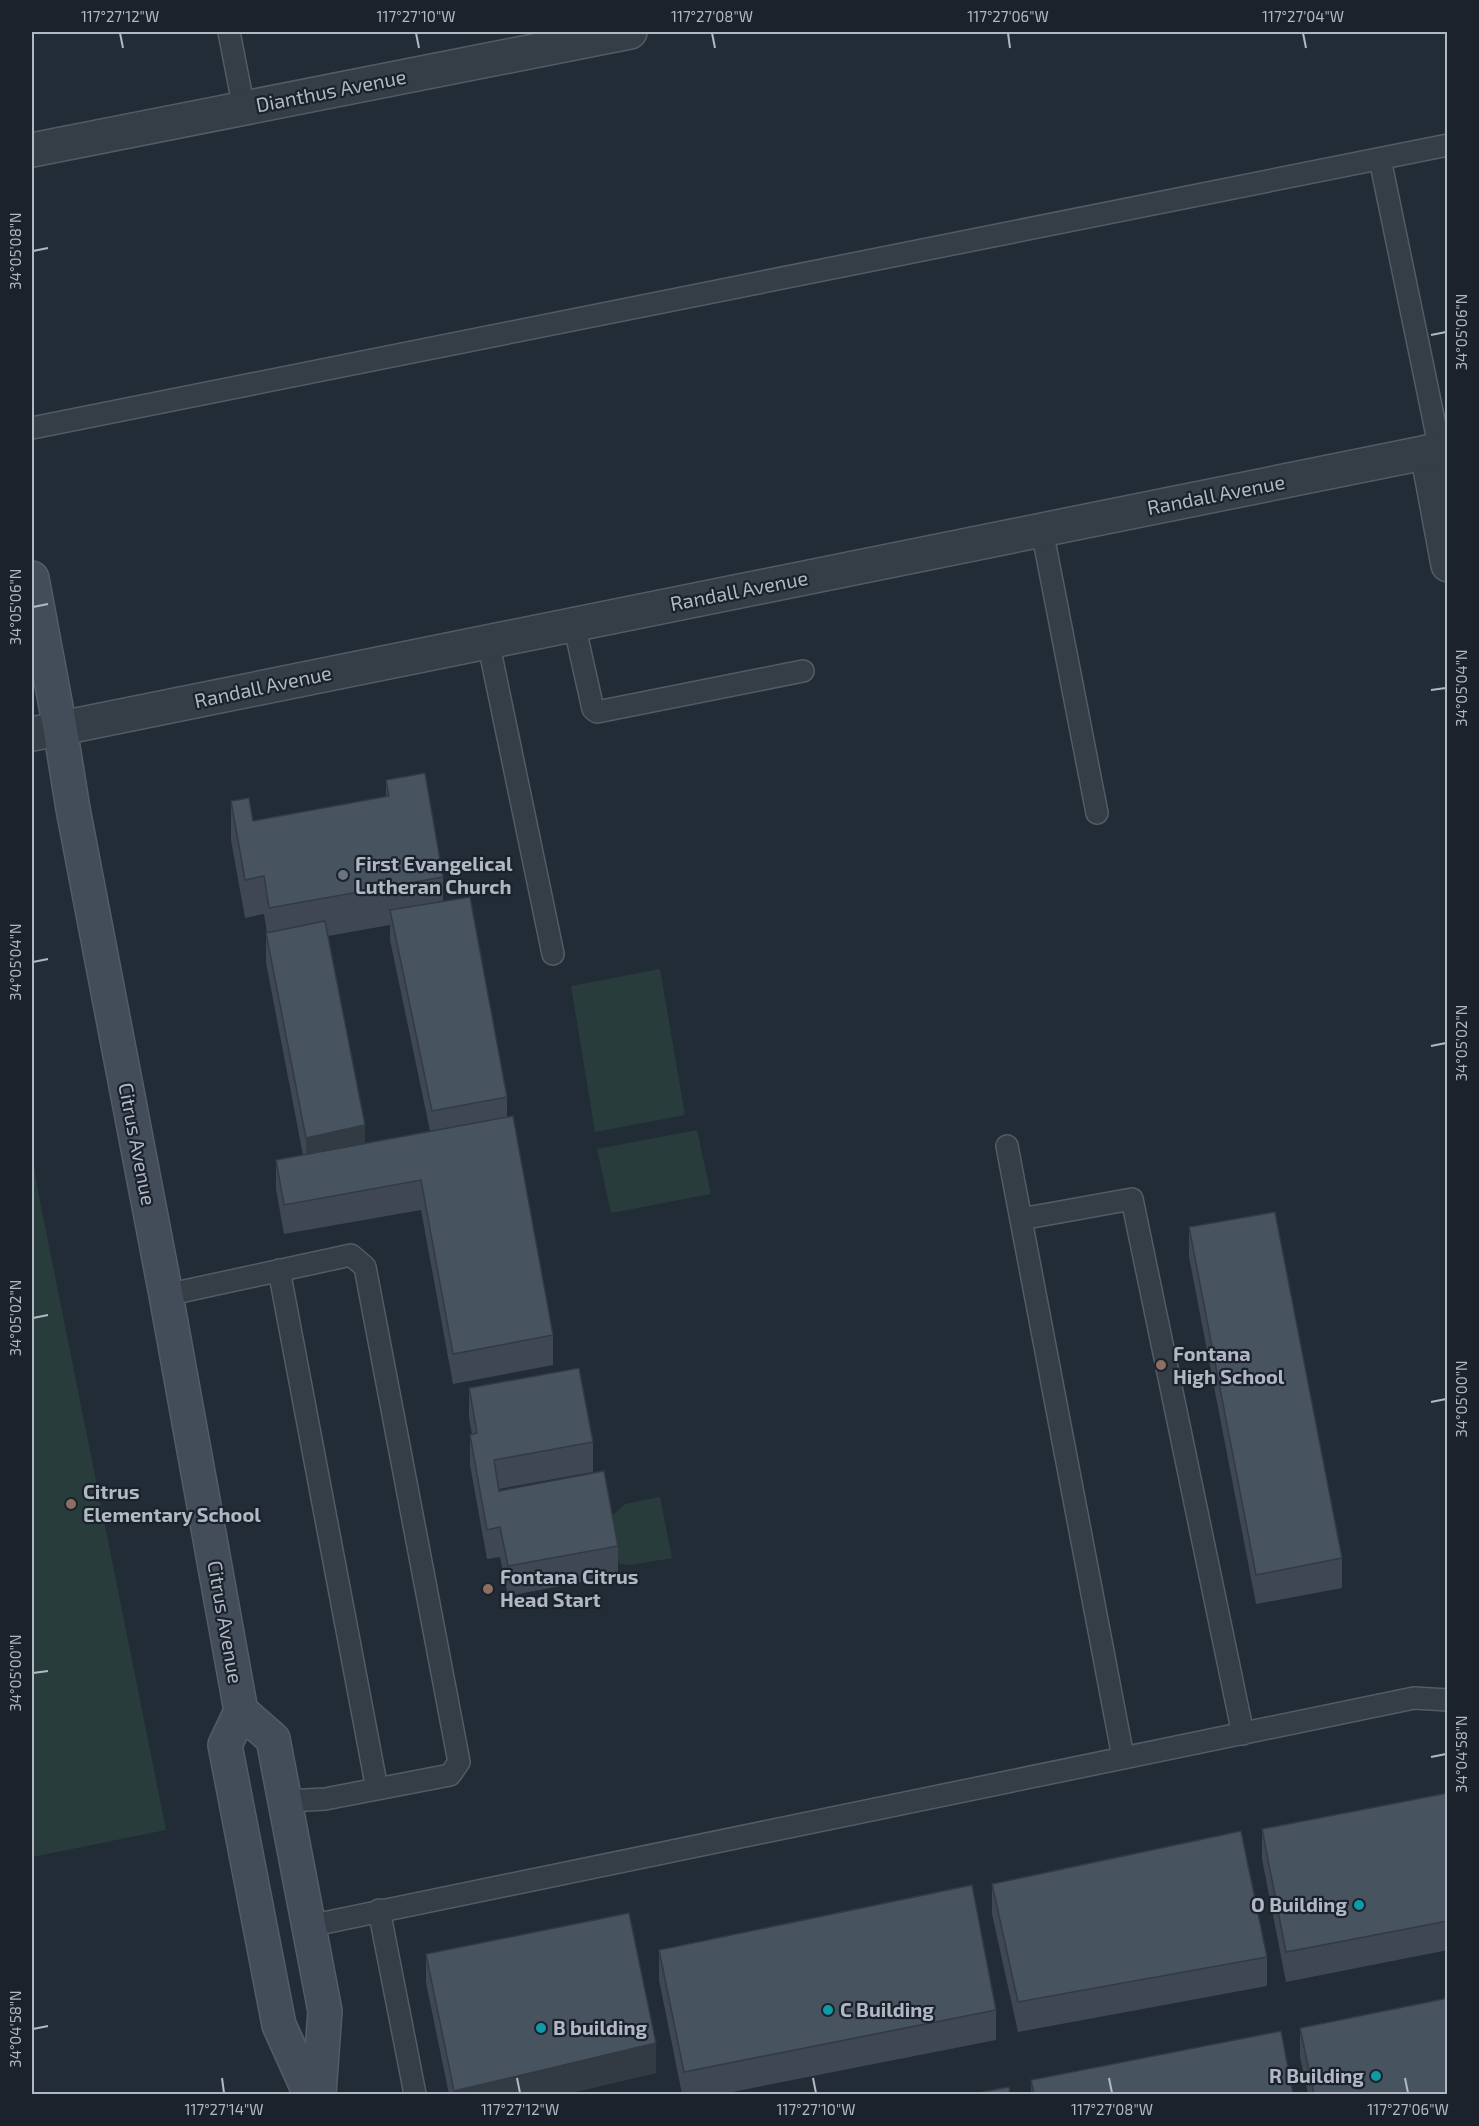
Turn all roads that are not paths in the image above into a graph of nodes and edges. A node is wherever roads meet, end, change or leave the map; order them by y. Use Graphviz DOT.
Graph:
graph roads {
  1 [pos="229,32"];
  2 [pos="630,32"];
  3 [pos="509,43"];
  4 [pos="244,109"];
  5 [pos="1448,145"];
  6 [pos="32,150"];
  7 [pos="1380,159"];
  8 [pos="32,428"];
  9 [pos="1438,450"];
  10 [pos="1042,530"];
  11 [pos="1448,565"];
  12 [pos="32,578"];
  13 [pos="574,624"];
  14 [pos="488,641"];
  15 [pos="803,671"];
  16 [pos="46,731"];
  17 [pos="1097,813"];
  18 [pos="553,954"];
  19 [pos="1007,1146"];
  20 [pos="1021,1219"];
  21 [pos="279,1270"];
  22 [pos="166,1295"];
  23 [pos="1448,1700"];
  24 [pos="241,1711"];
  25 [pos="1243,1734"];
  26 [pos="1122,1757"];
  27 [pos="377,1789"];
  28 [pos="286,1801"];
  29 [pos="379,1910"];
  30 [pos="309,1926"];
  31 [pos="310,2094"];
  32 [pos="319,2094"];
  33 [pos="415,2094"];
  1 -- 4 [label="lane"];
  2 -- 3 [label="street, Dianthus Avenue"];
  3 -- 4 [label="street, Dianthus Avenue"];
  4 -- 6 [label="street, Dianthus Avenue"];
  5 -- 7 [label="lane"];
  7 -- 8 [label="lane"];
  7 -- 9 [label="lane"];
  9 -- 10 [label="street, Randall Avenue"];
  9 -- 11 [label="street"];
  10 -- 13 [label="street, Randall Avenue"];
  10 -- 17 [label="lane"];
  12 -- 16 [label="main road, Citrus Avenue"];
  13 -- 14 [label="street, Randall Avenue"];
  13 -- 15 [label="lane"];
  14 -- 16 [label="street, Randall Avenue"];
  14 -- 18 [label="lane"];
  16 -- 22 [label="main road, Citrus Avenue"];
  19 -- 20 [label="lane"];
  20 -- 25 [label="lane"];
  20 -- 26 [label="lane"];
  21 -- 22 [label="lane"];
  21 -- 27 [label="lane"];
  21 -- 27 [label="lane"];
  22 -- 24 [label="main road, Citrus Avenue"];
  23 -- 25 [label="lane"];
  24 -- 28 [label="main road, Citrus Avenue"];
  24 -- 31 [label="main road, Citrus Avenue"];
  25 -- 26 [label="lane"];
  26 -- 29 [label="lane"];
  27 -- 28 [label="lane"];
  28 -- 30 [label="main road, Citrus Avenue"];
  29 -- 30 [label="lane"];
  29 -- 33 [label="lane"];
  30 -- 32 [label="main road, Citrus Avenue"];
}
